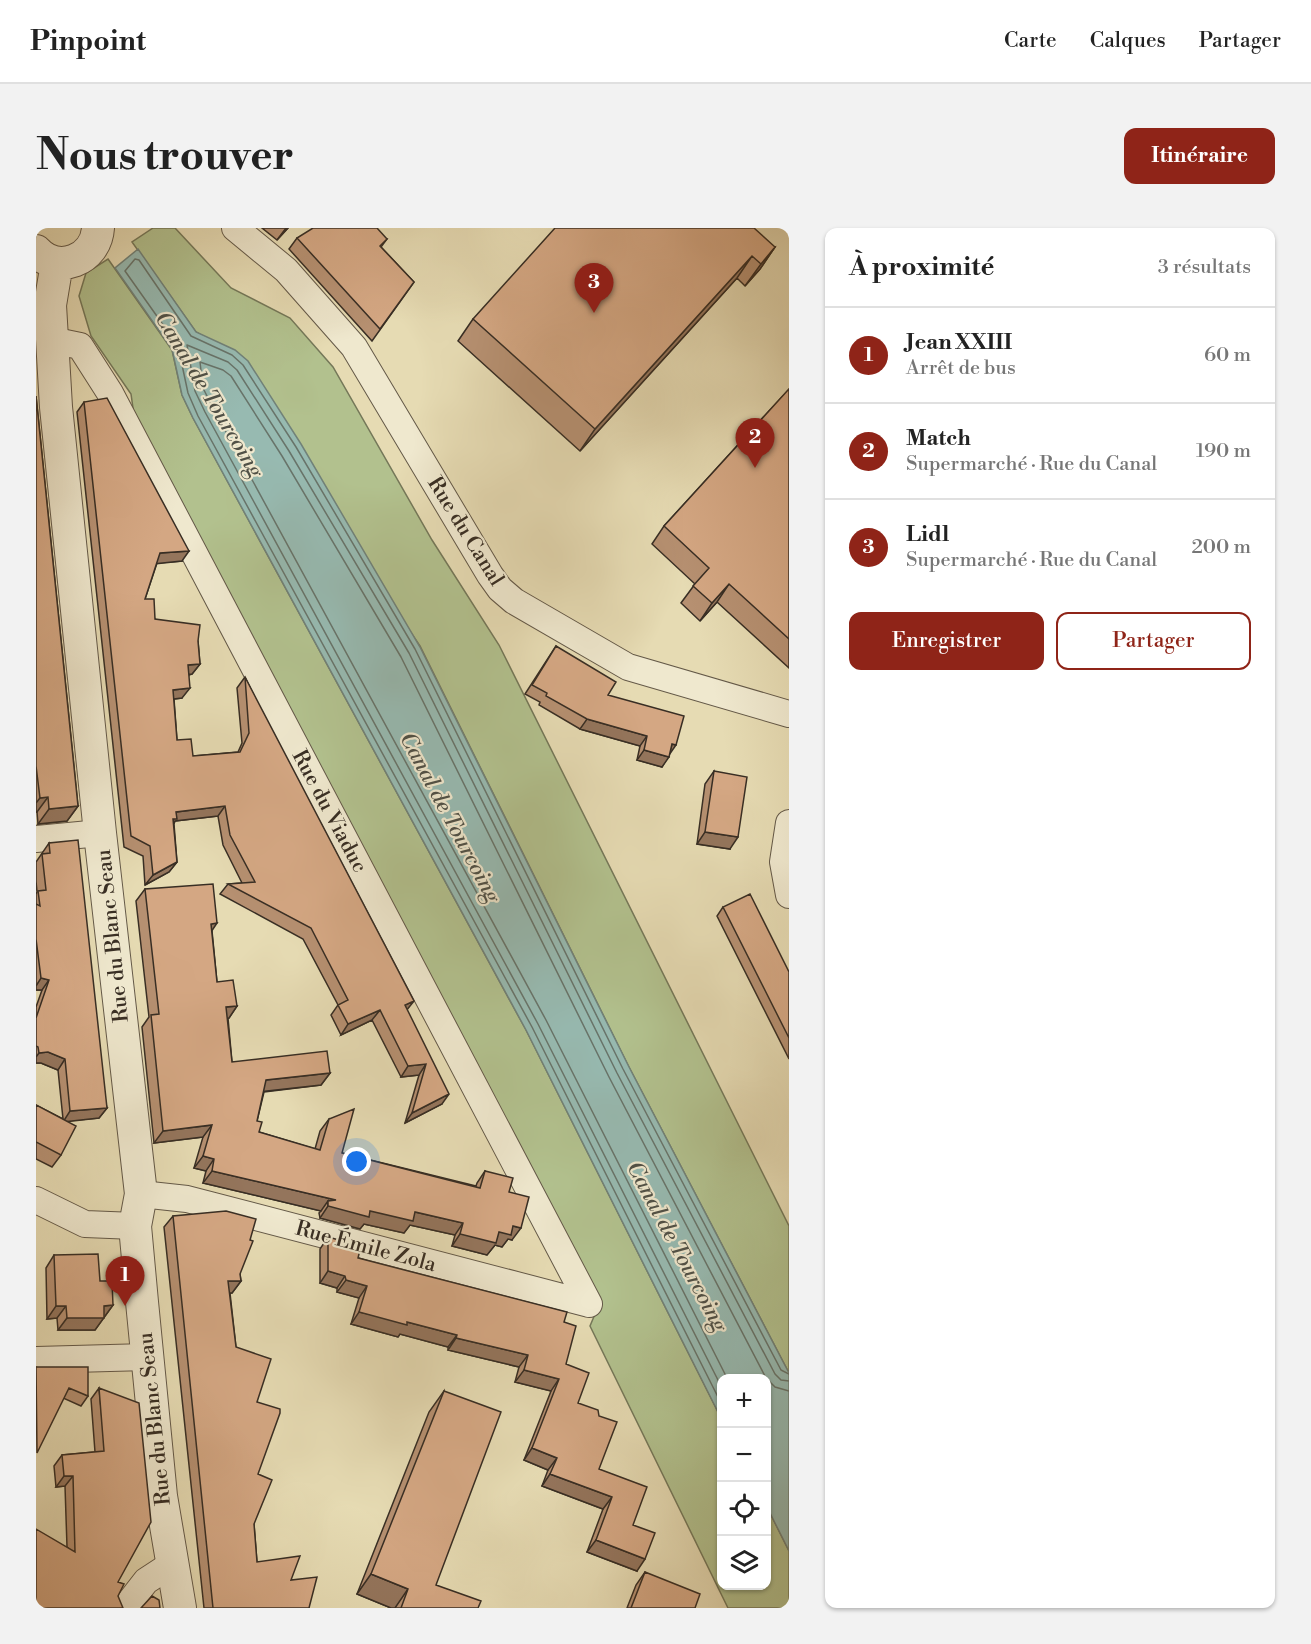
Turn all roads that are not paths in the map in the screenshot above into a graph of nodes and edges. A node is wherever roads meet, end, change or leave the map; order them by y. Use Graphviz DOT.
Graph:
graph roads {
  1 [pos="98,228"];
  2 [pos="235,228"];
  3 [pos="46,257"];
  4 [pos="51,340"];
  5 [pos="789,714"];
  6 [pos="789,823"];
  7 [pos="100,833"];
  8 [pos="36,839"];
  9 [pos="789,895"];
  10 [pos="141,1194"];
  11 [pos="36,1200"];
  12 [pos="135,1226"];
  13 [pos="589,1304"];
  14 [pos="147,1357"];
  15 [pos="36,1360"];
  16 [pos="172,1564"];
  17 [pos="125,1608"];
  18 [pos="180,1608"];
  1 -- 3 [label="street"];
  2 -- 5 [label="street, Rue du Canal"];
  3 -- 4 [label="street, Rue du Blanc Seau"];
  4 -- 7 [label="street, Rue du Blanc Seau"];
  4 -- 13 [label="street, Rue du Viaduc"];
  6 -- 9 [label="street"];
  7 -- 8 [label="street"];
  7 -- 10 [label="street, Rue du Blanc Seau"];
  10 -- 12 [label="street, Rue du Blanc Seau"];
  10 -- 13 [label="street, Rue Émile Zola"];
  11 -- 12 [label="street"];
  12 -- 14 [label="street, Rue du Blanc Seau"];
  14 -- 15 [label="street"];
  14 -- 16 [label="street, Rue du Blanc Seau"];
  16 -- 17 [label="street"];
  16 -- 18 [label="street, Rue du Blanc Seau"];
}
